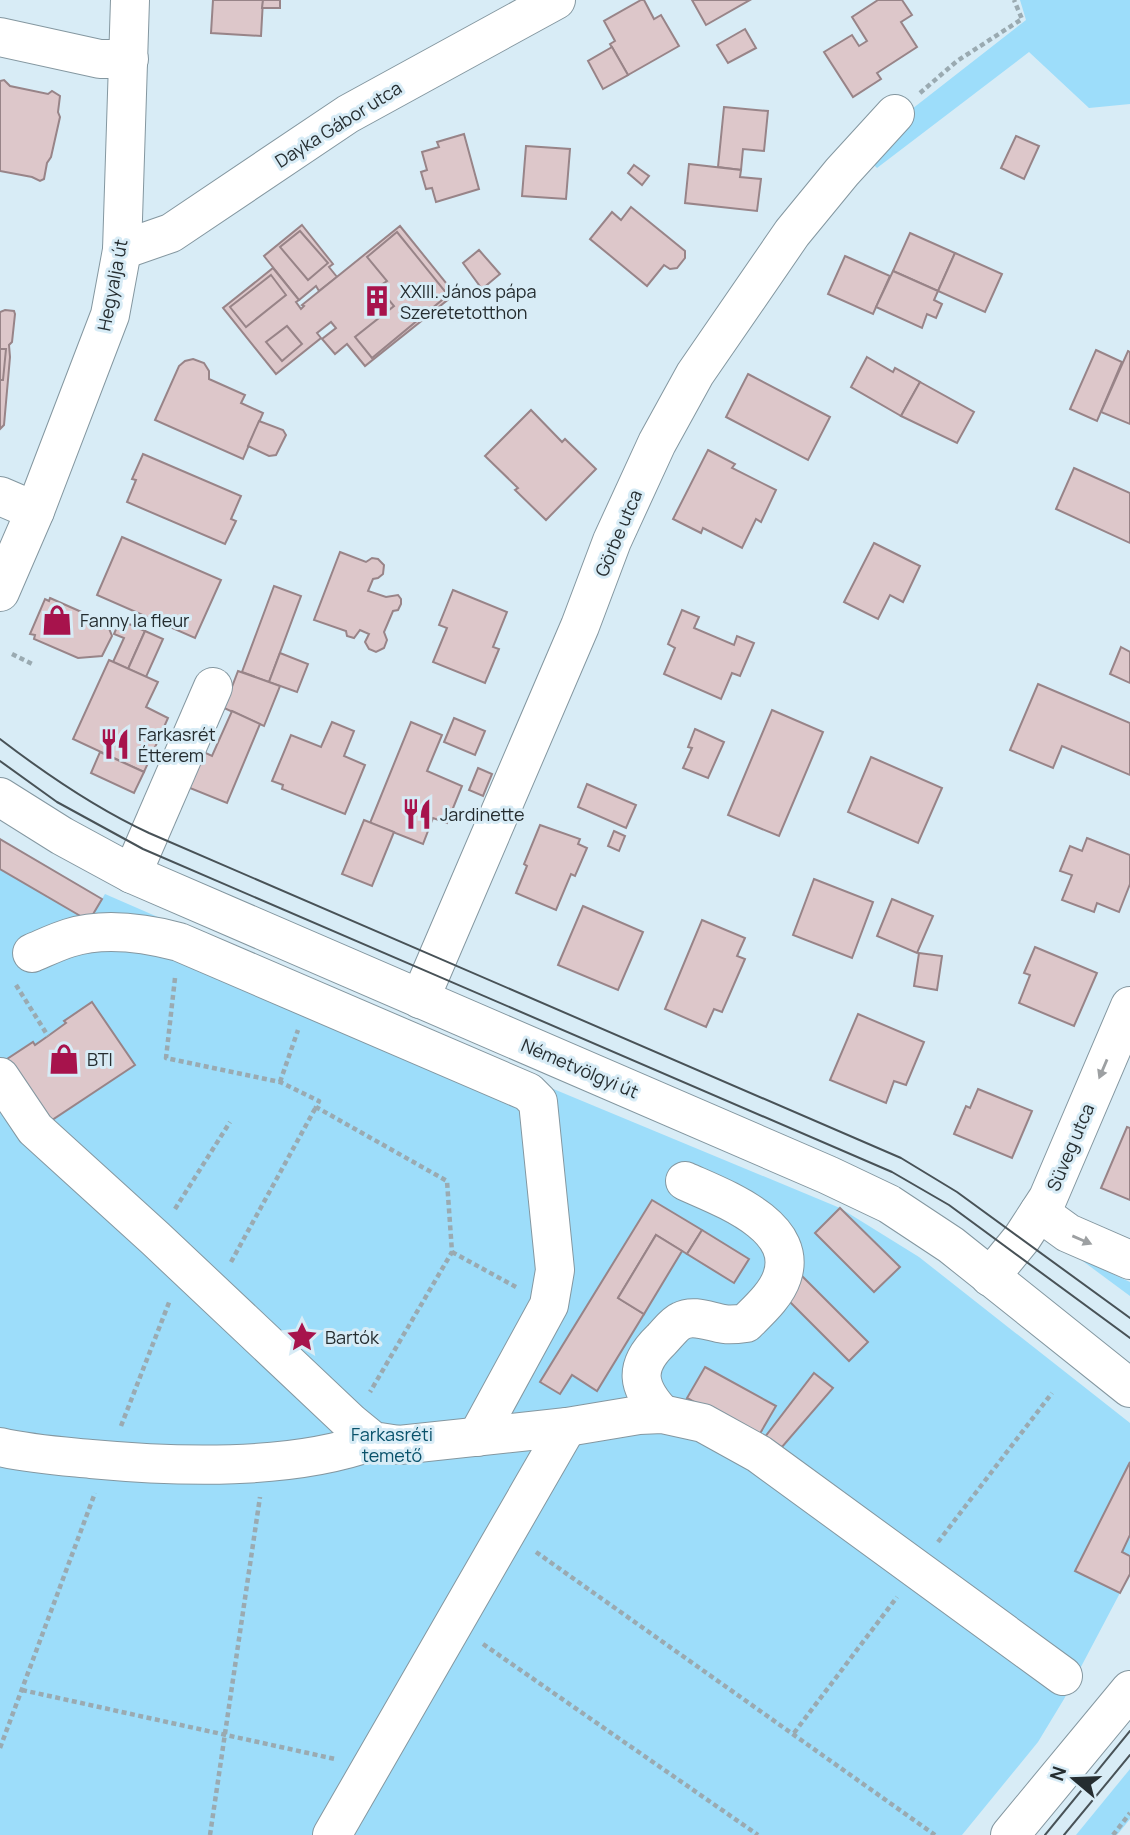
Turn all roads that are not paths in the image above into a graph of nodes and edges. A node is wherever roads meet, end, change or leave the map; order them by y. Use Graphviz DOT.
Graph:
graph roads {
  1 [pos="130,0"];
  2 [pos="556,0"];
  3 [pos="0,37"];
  4 [pos="129,60"];
  5 [pos="895,114"];
  6 [pos="122,250"];
  7 [pos="0,496"];
  8 [pos="35,511"];
  9 [pos="0,592"];
  10 [pos="213,687"];
  11 [pos="0,797"];
  12 [pos="132,874"];
  13 [pos="32,953"];
  14 [pos="420,999"];
  15 [pos="1130,1006"];
  16 [pos="0,1077"];
  17 [pos="685,1181"];
  18 [pos="1039,1212"];
  19 [pos="1130,1260"];
  20 [pos="990,1277"];
  21 [pos="1130,1388"];
  22 [pos="662,1414"];
  23 [pos="567,1427"];
  24 [pos="362,1432"];
  25 [pos="477,1437"];
  26 [pos="0,1447"];
  27 [pos="1063,1676"];
  28 [pos="1130,1690"];
  29 [pos="332,1835"];
  30 [pos="1010,1835"];
  1 -- 4 [label="street, Hegyalja út"];
  2 -- 6 [label="street, Dayka Gábor utca"];
  3 -- 4 [label="street"];
  4 -- 6 [label="street, Hegyalja út"];
  5 -- 14 [label="street, Görbe utca"];
  6 -- 8 [label="street, Hegyalja út"];
  7 -- 8 [label="street"];
  8 -- 9 [label="street, Hegyalja út"];
  10 -- 12 [label="street"];
  11 -- 12 [label="street, Németvölgyi út"];
  12 -- 14 [label="street, Németvölgyi út"];
  13 -- 25 [label="street"];
  14 -- 20 [label="street, Németvölgyi út"];
  15 -- 18 [label="street, Süveg utca, one-way"];
  16 -- 24 [label="street"];
  17 -- 22 [label="street"];
  18 -- 19 [label="street, one-way"];
  18 -- 20 [label="street, Süveg utca"];
  20 -- 21 [label="street, Németvölgyi út"];
  22 -- 23 [label="street"];
  22 -- 27 [label="street"];
  23 -- 25 [label="street"];
  23 -- 29 [label="street"];
  24 -- 25 [label="street"];
  24 -- 26 [label="street"];
  28 -- 30 [label="street"];
}
